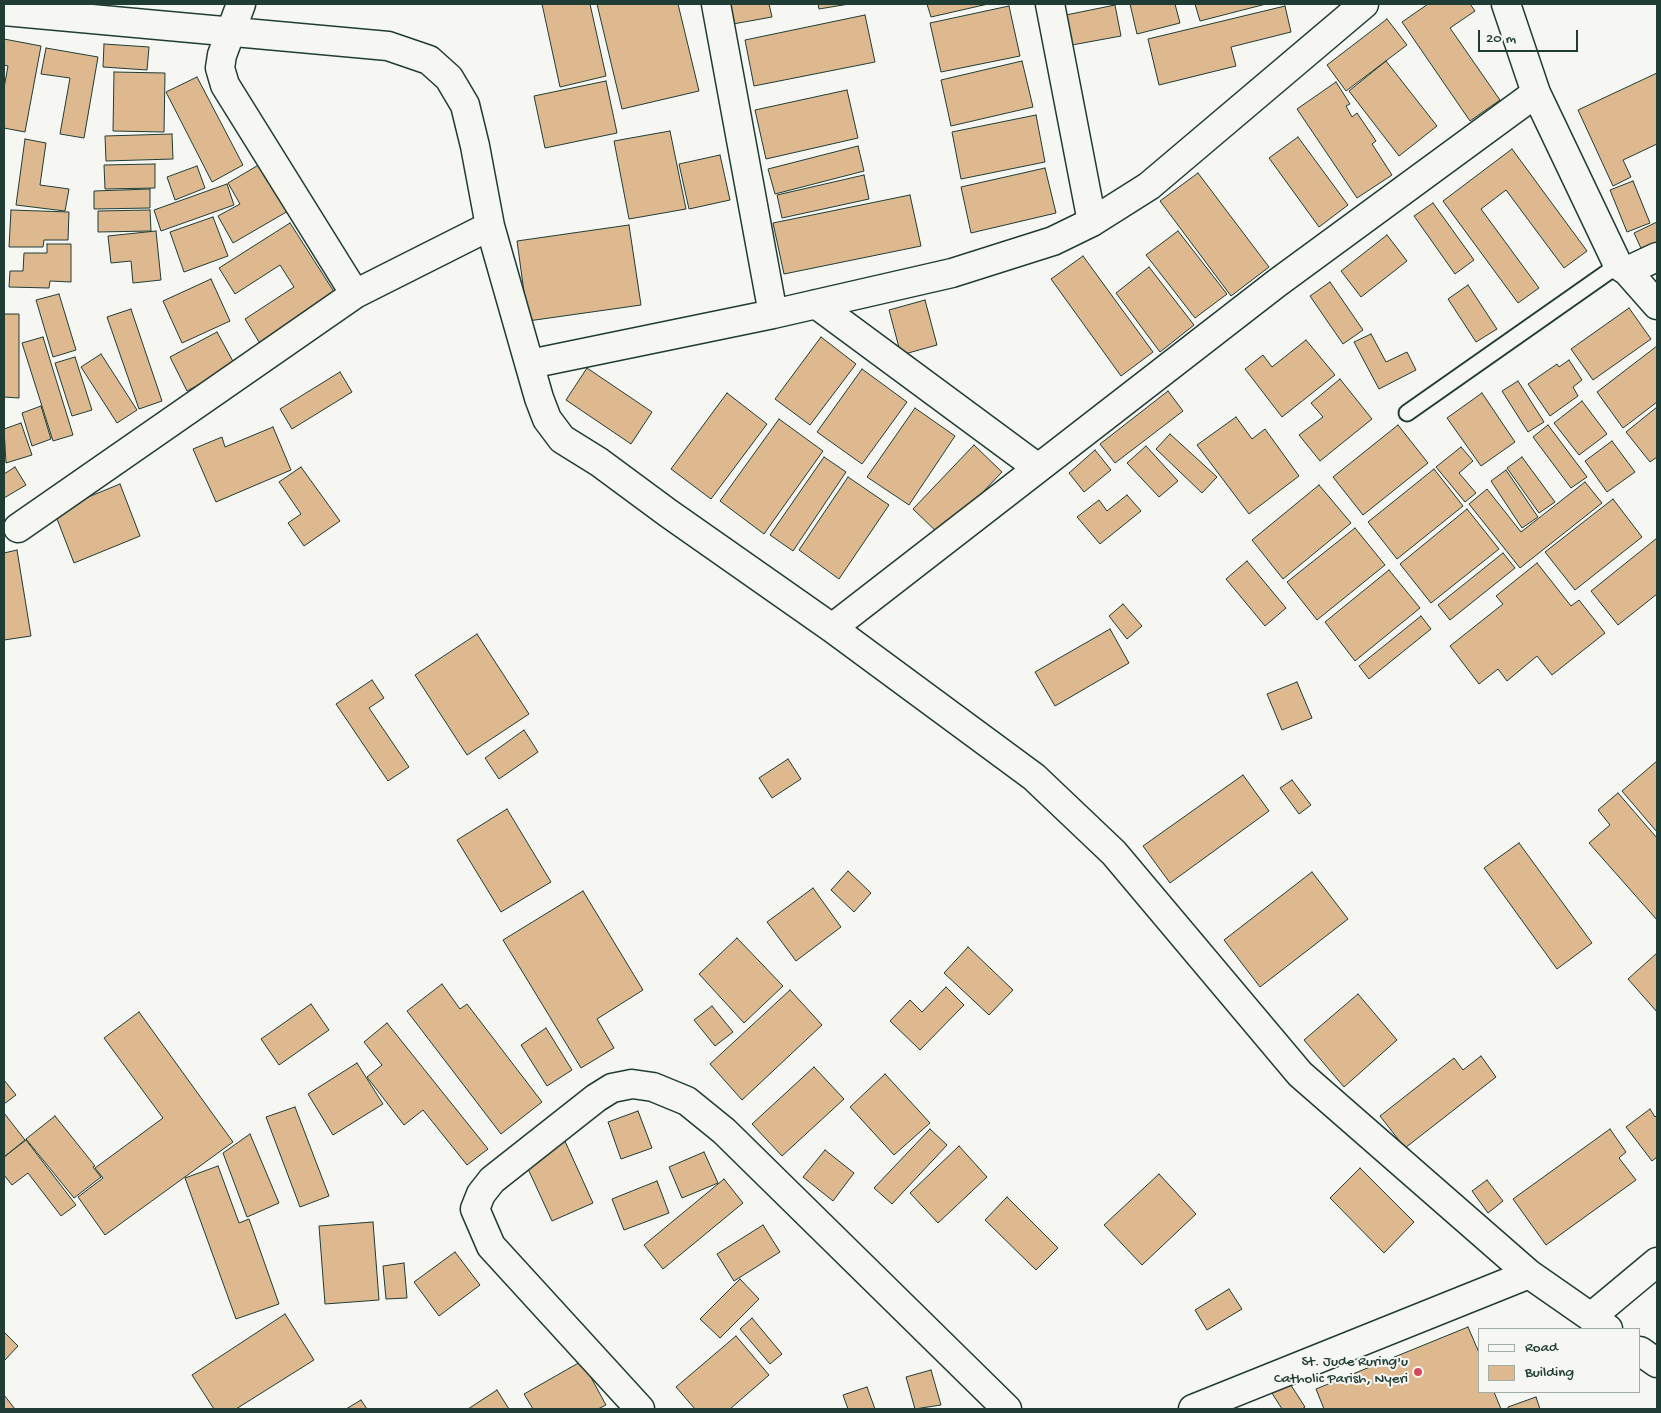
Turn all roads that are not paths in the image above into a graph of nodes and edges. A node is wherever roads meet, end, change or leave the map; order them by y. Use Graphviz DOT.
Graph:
graph roads {
  1 [pos="241,4"];
  2 [pos="716,4"];
  3 [pos="1050,4"];
  4 [pos="1364,4"];
  5 [pos="1506,4"];
  6 [pos="4,11"];
  7 [pos="232,33"];
  8 [pos="1536,93"];
  9 [pos="1092,222"];
  10 [pos="490,226"];
  11 [pos="1657,257"];
  12 [pos="1622,268"];
  13 [pos="354,294"];
  14 [pos="816,304"];
  15 [pos="1657,305"];
  16 [pos="773,314"];
  17 [pos="530,364"];
  18 [pos="1407,413"];
  19 [pos="1038,468"];
  20 [pos="18,528"];
  21 [pos="832,628"];
  22 [pos="1657,1262"];
  23 [pos="1529,1274"];
  24 [pos="1599,1323"];
  25 [pos="1641,1352"];
  26 [pos="1657,1363"];
  27 [pos="640,1409"];
  28 [pos="1007,1409"];
  29 [pos="1193,1409"];
  1 -- 7 [label="street"];
  2 -- 16 [label="street"];
  3 -- 9 [label="street"];
  4 -- 9 [label="street"];
  5 -- 8 [label="street"];
  6 -- 7 [label="street"];
  7 -- 10 [label="street"];
  7 -- 13 [label="street"];
  8 -- 12 [label="street"];
  8 -- 19 [label="street"];
  9 -- 14 [label="street"];
  10 -- 13 [label="street"];
  10 -- 17 [label="street"];
  11 -- 12 [label="street"];
  12 -- 15 [label="street"];
  12 -- 18 [label="lane"];
  13 -- 20 [label="street"];
  14 -- 16 [label="street"];
  14 -- 19 [label="street"];
  16 -- 17 [label="street"];
  17 -- 21 [label="street"];
  19 -- 21 [label="street"];
  21 -- 23 [label="street"];
  22 -- 24 [label="street"];
  23 -- 24 [label="street"];
  23 -- 29 [label="street"];
  25 -- 26 [label="street"];
  27 -- 28 [label="street"];
}
